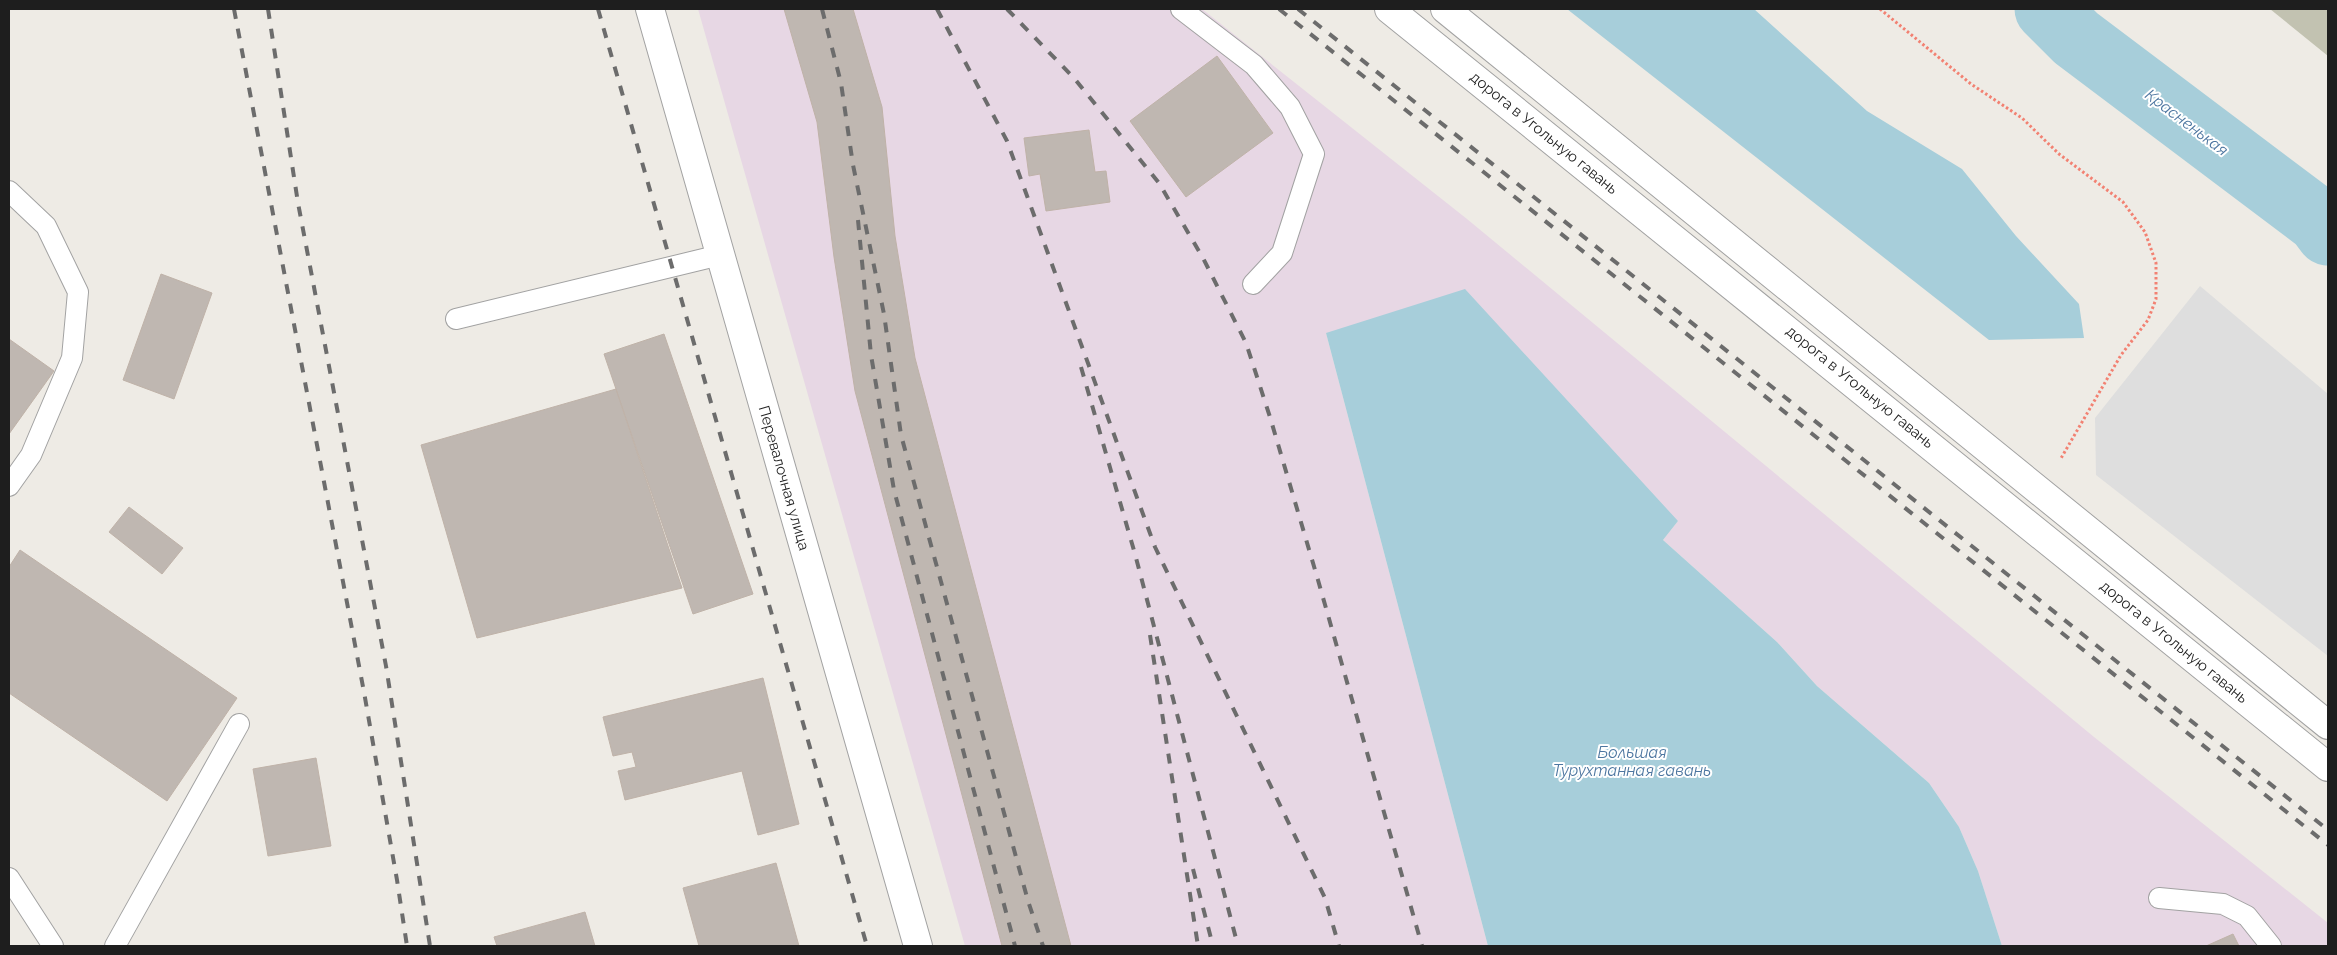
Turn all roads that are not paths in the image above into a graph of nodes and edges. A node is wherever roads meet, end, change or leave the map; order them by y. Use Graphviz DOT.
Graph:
graph roads {
  1 [pos="650,9"];
  2 [pos="1181,9"];
  3 [pos="1389,9"];
  4 [pos="1445,9"];
  5 [pos="9,191"];
  6 [pos="720,255"];
  7 [pos="1253,284"];
  8 [pos="456,319"];
  9 [pos="9,486"];
  10 [pos="239,724"];
  11 [pos="2328,725"];
  12 [pos="2328,767"];
  13 [pos="9,878"];
  14 [pos="2159,898"];
  15 [pos="53,946"];
  16 [pos="115,946"];
  17 [pos="918,946"];
  18 [pos="2271,946"];
  1 -- 6 [label="street, Перевалочная улица"];
  2 -- 7 [label="lane"];
  3 -- 12 [label="street, дорога в Угольную гавань"];
  4 -- 11 [label="street"];
  5 -- 9 [label="lane"];
  6 -- 8 [label="lane"];
  6 -- 17 [label="street, Перевалочная улица"];
  10 -- 16 [label="lane"];
  13 -- 15 [label="lane"];
  14 -- 18 [label="lane"];
}
